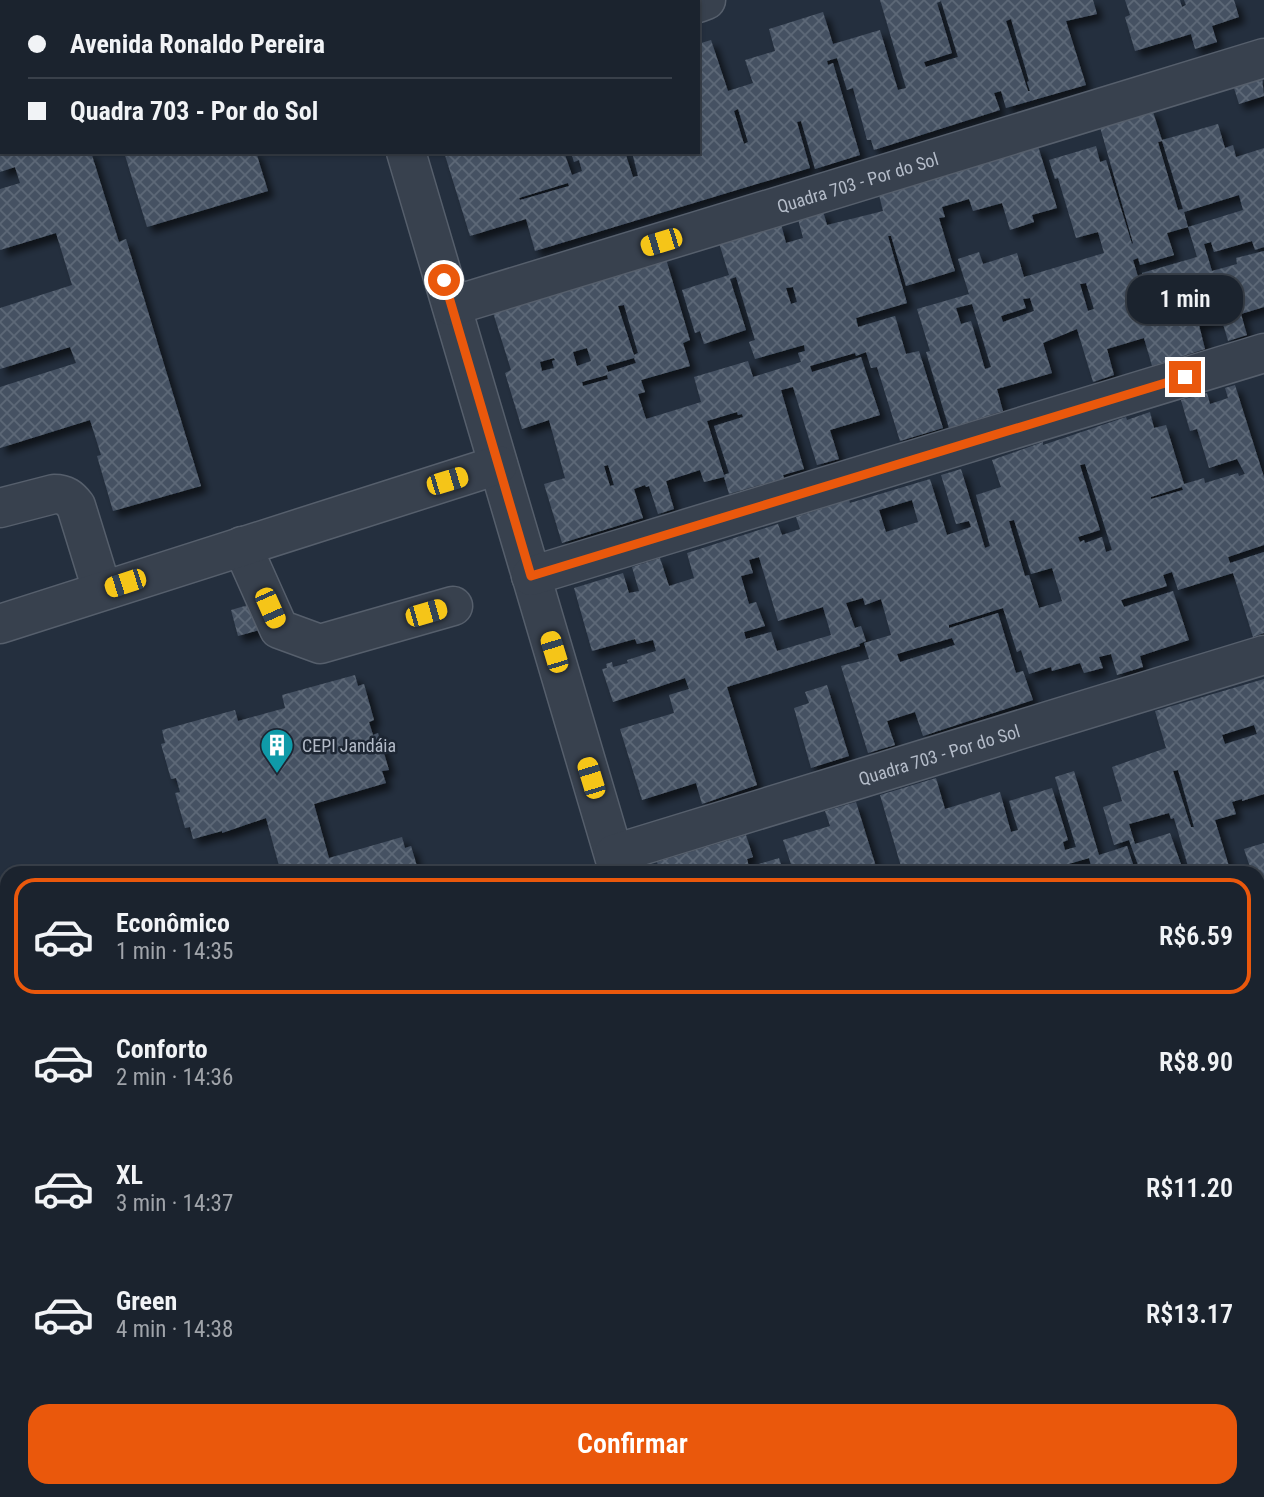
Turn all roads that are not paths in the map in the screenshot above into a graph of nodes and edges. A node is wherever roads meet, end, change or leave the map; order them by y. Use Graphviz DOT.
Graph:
graph roads {
  1 [pos="1264,58"];
  2 [pos="407,154"];
  3 [pos="452,306"];
  4 [pos="1264,353"];
  5 [pos="498,465"];
  6 [pos="0,508"];
  7 [pos="242,546"];
  8 [pos="531,576"];
  9 [pos="102,590"];
  10 [pos="453,606"];
  11 [pos="0,624"];
  12 [pos="1264,655"];
  13 [pos="616,864"];
  1 -- 3 [label="street, Quadra 703 - Por do Sol"];
  2 -- 3 [label="street"];
  3 -- 5 [label="street"];
  4 -- 8 [label="street"];
  5 -- 7 [label="street"];
  5 -- 8 [label="street"];
  6 -- 9 [label="street"];
  7 -- 9 [label="street"];
  7 -- 10 [label="street"];
  8 -- 13 [label="street"];
  9 -- 11 [label="street"];
  12 -- 13 [label="street, Quadra 703 - Por do Sol"];
}
